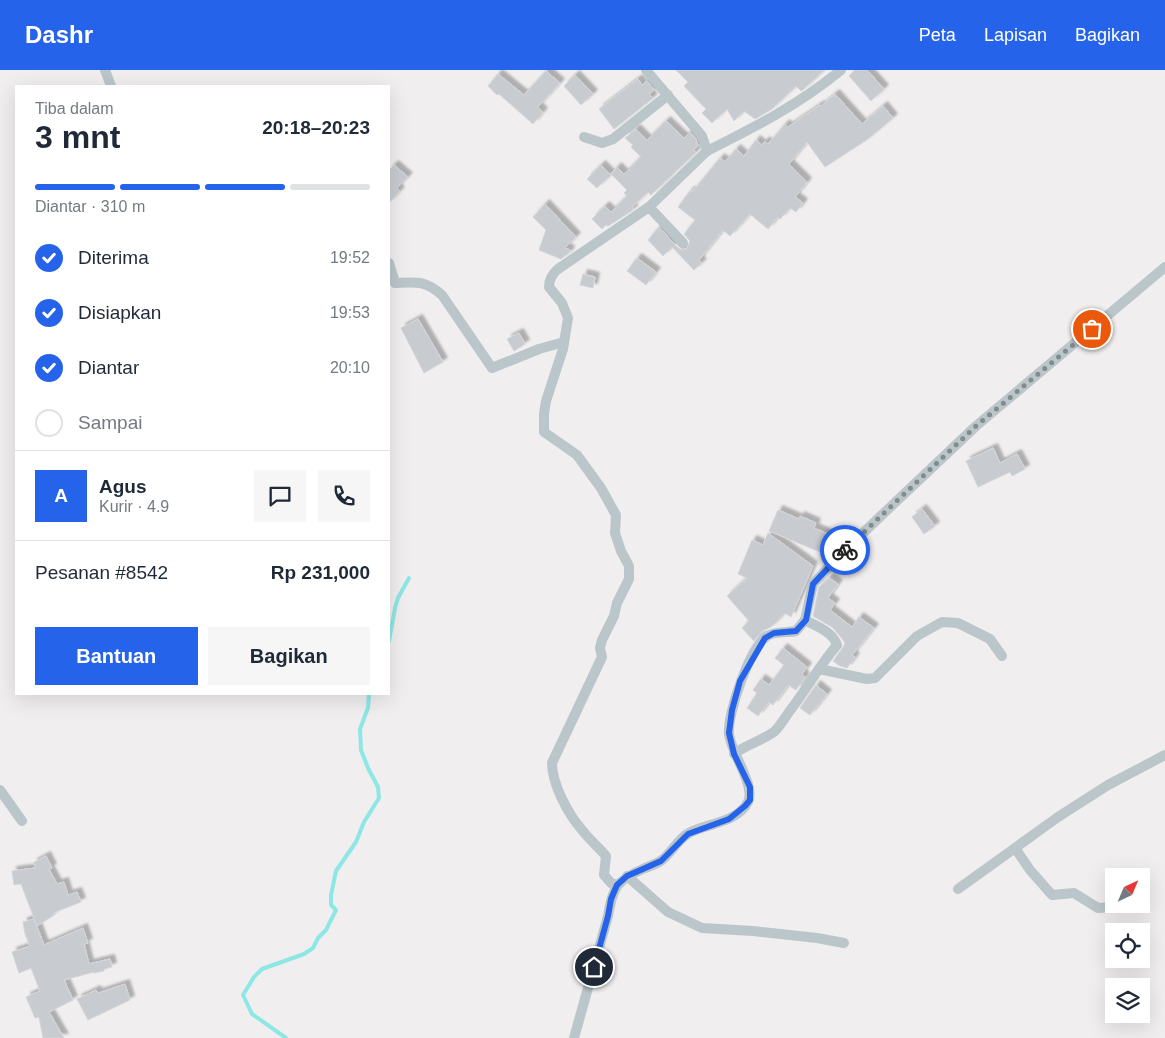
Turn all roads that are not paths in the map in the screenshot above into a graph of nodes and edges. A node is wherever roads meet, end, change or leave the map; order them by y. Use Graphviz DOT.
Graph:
graph roads {
  1 [pos="105,70"];
  2 [pos="646,70"];
  3 [pos="841,70"];
  4 [pos="111,85"];
  5 [pos="668,95"];
  6 [pos="584,137"];
  7 [pos="708,151"];
  8 [pos="649,207"];
  9 [pos="683,242"];
  10 [pos="390,266"];
  11 [pos="1165,267"];
  12 [pos="564,345"];
  13 [pos="806,620"];
  14 [pos="1002,656"];
  15 [pos="819,669"];
  16 [pos="734,754"];
  17 [pos="1165,755"];
  18 [pos="0,790"];
  19 [pos="22,821"];
  20 [pos="1015,848"];
  21 [pos="627,876"];
  22 [pos="617,885"];
  23 [pos="958,888"];
  24 [pos="1105,908"];
  25 [pos="844,943"];
  26 [pos="574,1038"];
  1 -- 4 [label="street"];
  2 -- 5 [label="street"];
  3 -- 7 [label="street"];
  5 -- 6 [label="street"];
  5 -- 7 [label="street"];
  7 -- 8 [label="street"];
  8 -- 9 [label="street"];
  8 -- 12 [label="street"];
  10 -- 12 [label="street"];
  11 -- 13 [label="street"];
  12 -- 22 [label="street"];
  13 -- 15 [label="street"];
  13 -- 16 [label="street"];
  14 -- 15 [label="street"];
  15 -- 16 [label="street"];
  16 -- 21 [label="street"];
  17 -- 20 [label="street"];
  18 -- 19 [label="street"];
  20 -- 23 [label="street"];
  20 -- 24 [label="street"];
  21 -- 22 [label="street"];
  21 -- 25 [label="street"];
  22 -- 26 [label="street"];
}
